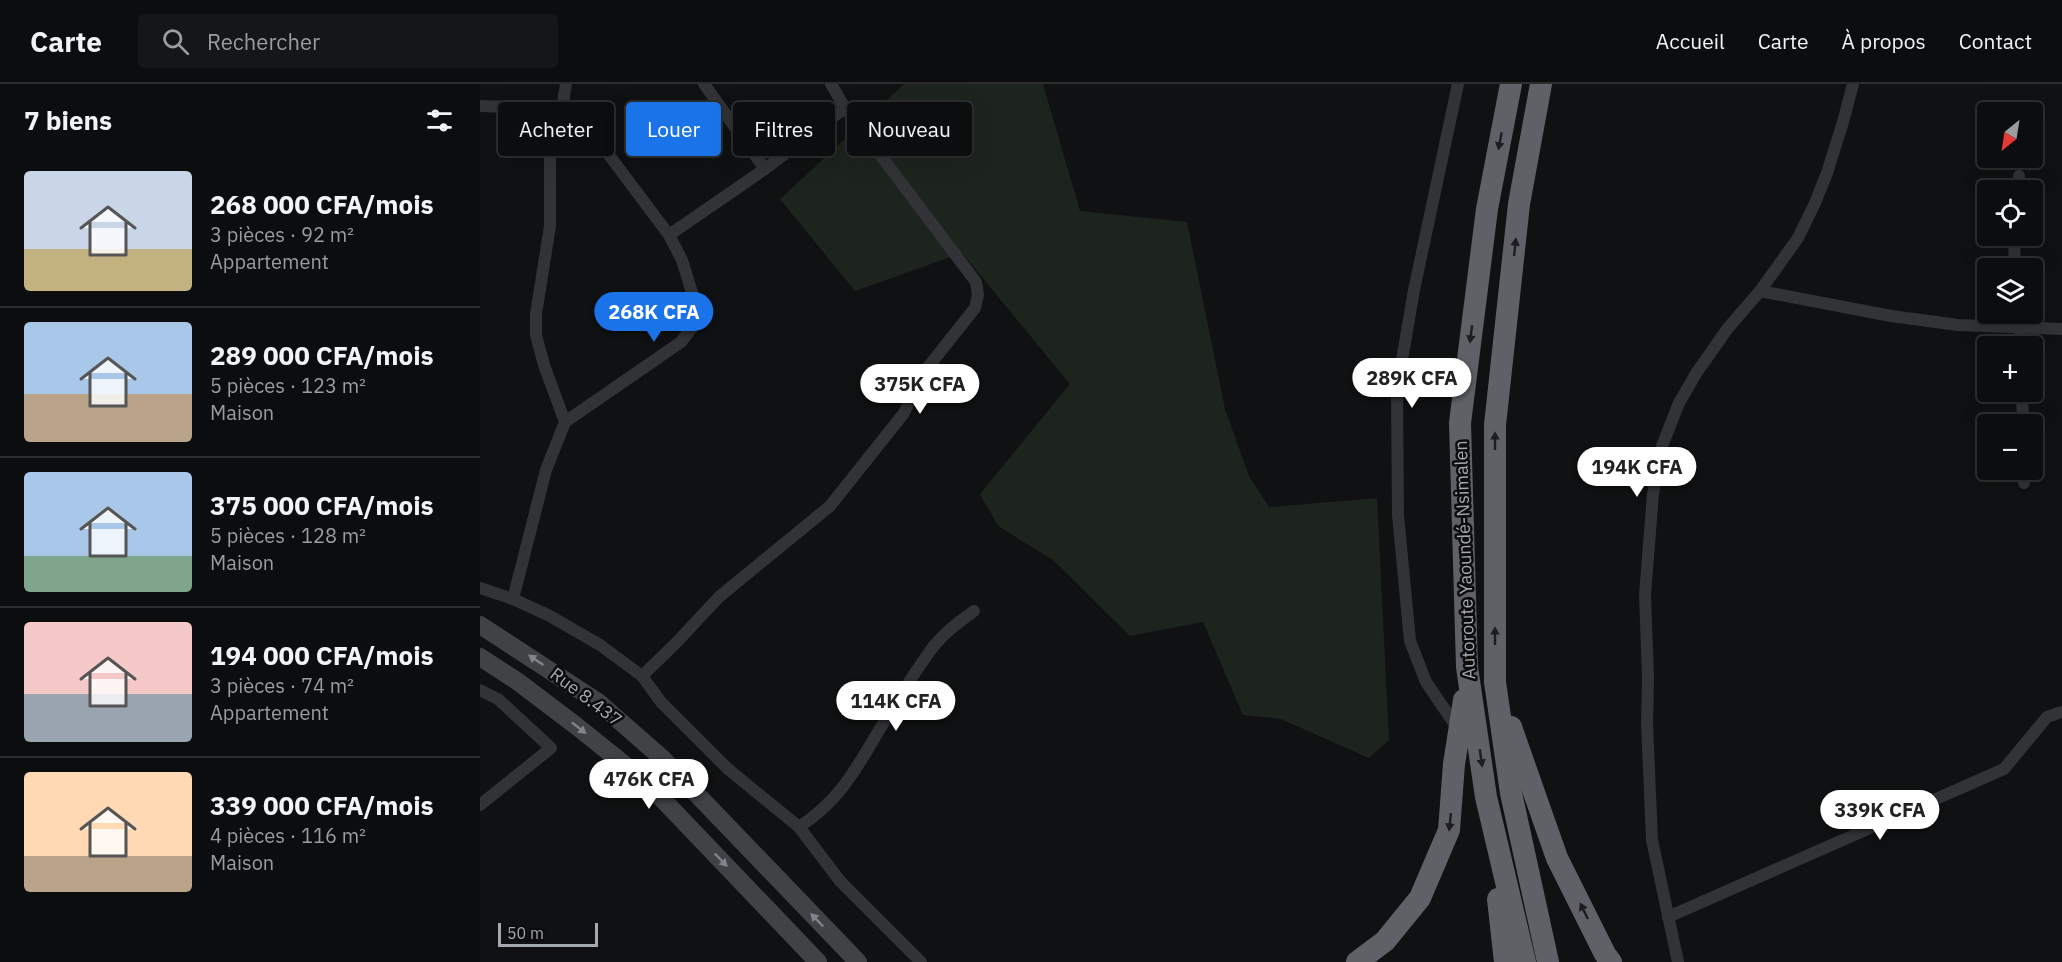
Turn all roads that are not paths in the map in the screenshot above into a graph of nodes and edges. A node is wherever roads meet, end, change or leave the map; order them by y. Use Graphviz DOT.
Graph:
graph roads {
  1 [pos="566,84"];
  2 [pos="704,84"];
  3 [pos="831,84"];
  4 [pos="1458,84"];
  5 [pos="1511,84"];
  6 [pos="1541,84"];
  7 [pos="1853,84"];
  8 [pos="563,102"];
  9 [pos="480,106"];
  10 [pos="498,107"];
  11 [pos="845,108"];
  12 [pos="550,156"];
  13 [pos="610,156"];
  14 [pos="765,170"];
  15 [pos="2019,176"];
  16 [pos="2019,180"];
  17 [pos="669,236"];
  18 [pos="1760,291"];
  19 [pos="2020,324"];
  20 [pos="2020,327"];
  21 [pos="2062,329"];
  22 [pos="2020,336"];
  23 [pos="565,422"];
  24 [pos="480,588"];
  25 [pos="513,599"];
  26 [pos="974,610"];
  27 [pos="480,625"];
  28 [pos="480,657"];
  29 [pos="1467,668"];
  30 [pos="642,676"];
  31 [pos="1495,682"];
  32 [pos="480,690"];
  33 [pos="2062,712"];
  34 [pos="1460,732"];
  35 [pos="1511,793"];
  36 [pos="1486,796"];
  37 [pos="480,805"];
  38 [pos="799,826"];
  39 [pos="1668,917"];
  40 [pos="818,962"];
  41 [pos="858,962"];
  42 [pos="921,962"];
  43 [pos="1357,962"];
  44 [pos="1505,962"];
  45 [pos="1525,962"];
  46 [pos="1548,962"];
  47 [pos="1564,962"];
  48 [pos="1611,962"];
  49 [pos="1677,962"];
  1 -- 8 [label="street"];
  2 -- 14 [label="street"];
  3 -- 11 [label="street"];
  4 -- 34 [label="street"];
  5 -- 29 [label="highway, Autoroute Yaoundé-Nsimalen, one-way"];
  31 -- 6 [label="highway, Autoroute Yaoundé-Nsimalen, one-way"];
  7 -- 18 [label="street"];
  9 -- 10 [label="street"];
  11 -- 14 [label="street"];
  11 -- 30 [label="street"];
  12 -- 23 [label="street"];
  13 -- 17 [label="street"];
  14 -- 17 [label="street"];
  15 -- 16 [label="street"];
  17 -- 23 [label="street"];
  18 -- 20 [label="street"];
  18 -- 39 [label="street"];
  19 -- 20 [label="street"];
  20 -- 21 [label="street"];
  20 -- 22 [label="street"];
  23 -- 25 [label="street"];
  24 -- 25 [label="street"];
  25 -- 30 [label="street"];
  26 -- 38 [label="street"];
  41 -- 27 [label="main road, Rue 8.437, one-way"];
  28 -- 40 [label="main road, Rue 8.437, one-way"];
  29 -- 34 [label="highway"];
  29 -- 36 [label="highway, Autoroute Yaoundé-Nsimalen, one-way"];
  30 -- 38 [label="street"];
  31 -- 35 [label="highway, Autoroute Yaoundé-Nsimalen"];
  48 -- 31 [label="highway, one-way"];
  32 -- 37 [label="street"];
  33 -- 39 [label="street"];
  34 -- 43 [label="highway, one-way"];
  35 -- 46 [label="highway, Autoroute Yaoundé-Nsimalen"];
  35 -- 47 [label="highway"];
  36 -- 44 [label="highway"];
  36 -- 45 [label="highway, Autoroute Yaoundé-Nsimalen"];
  38 -- 42 [label="street"];
  39 -- 49 [label="street"];
}
